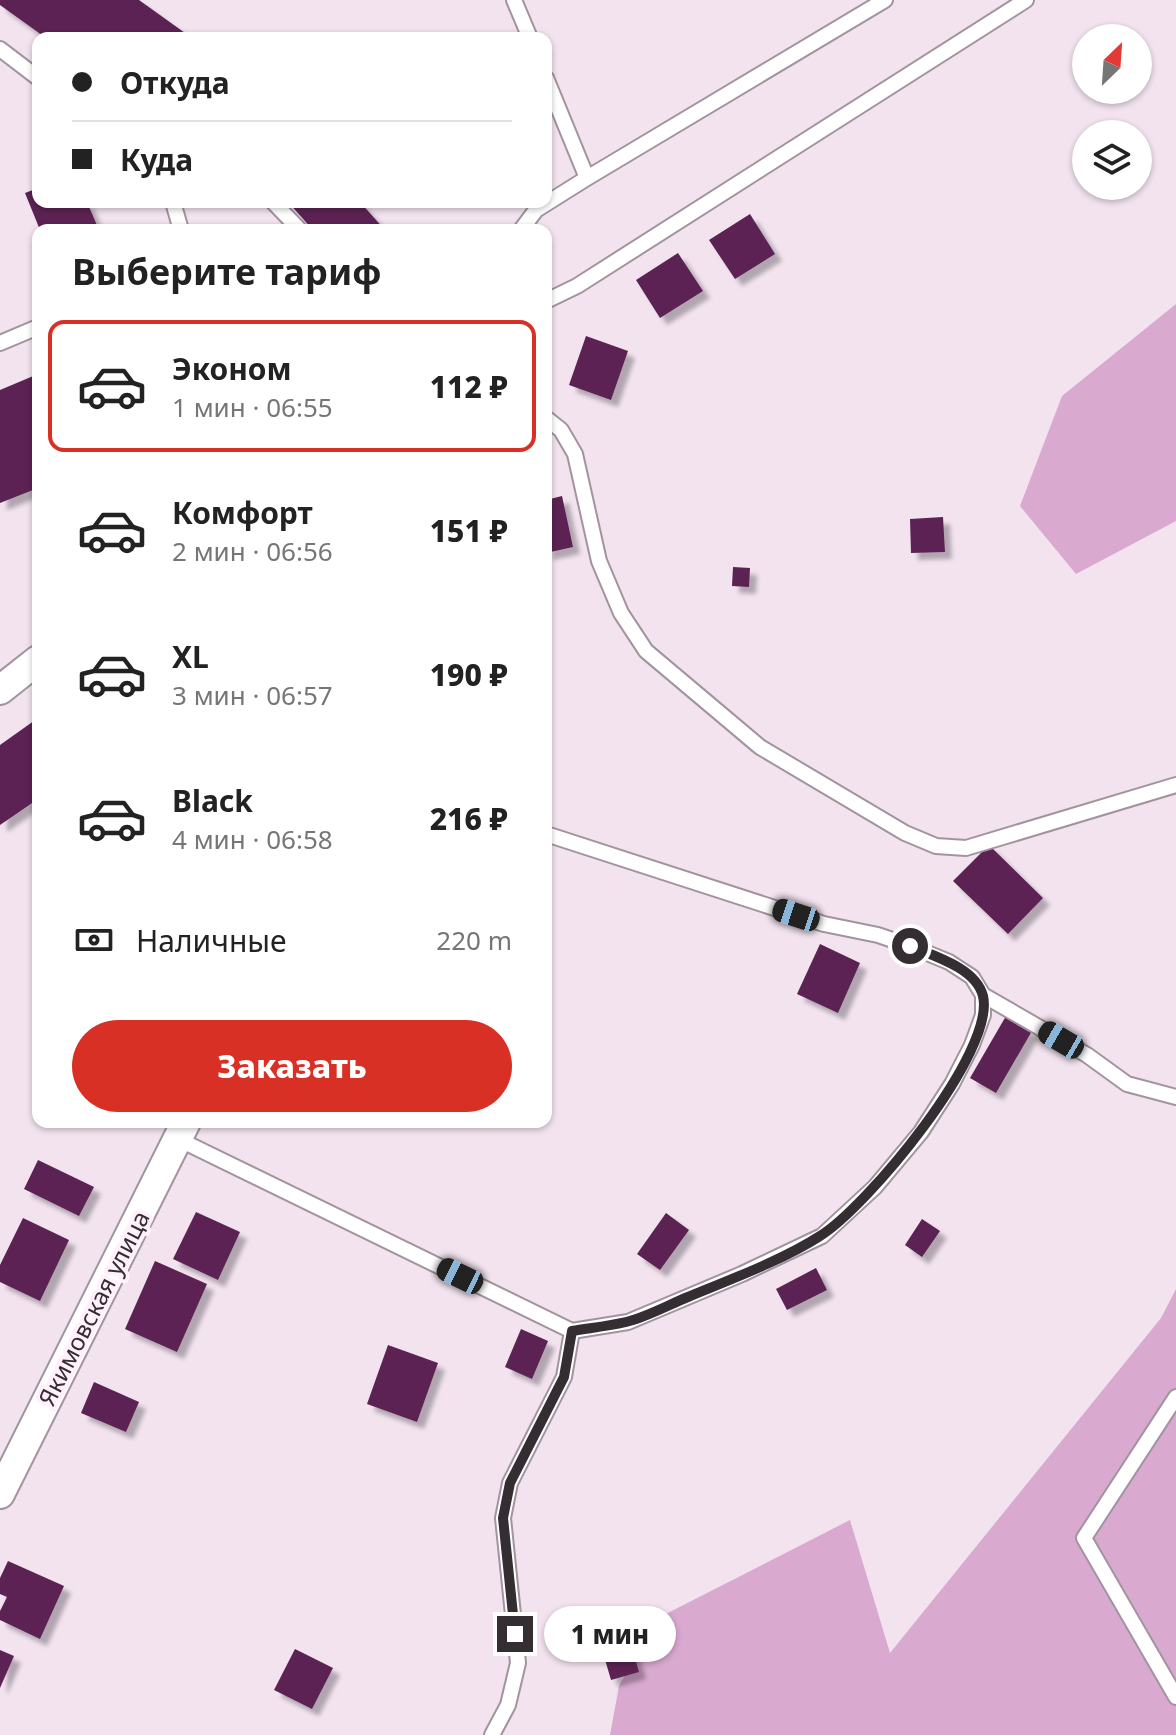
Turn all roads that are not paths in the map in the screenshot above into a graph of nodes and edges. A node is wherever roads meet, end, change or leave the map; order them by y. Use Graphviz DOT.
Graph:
graph roads {
  1 [pos="514,0"];
  2 [pos="885,0"];
  3 [pos="1026,0"];
  4 [pos="527,32"];
  5 [pos="0,49"];
  6 [pos="32,73"];
  7 [pos="552,93"];
  8 [pos="587,178"];
  9 [pos="552,200"];
  10 [pos="279,208"];
  11 [pos="539,208"];
  12 [pos="294,224"];
  13 [pos="526,224"];
  14 [pos="552,298"];
  15 [pos="32,330"];
  16 [pos="0,343"];
  17 [pos="552,423"];
  18 [pos="32,665"];
  19 [pos="0,690"];
  20 [pos="1176,785"];
  21 [pos="552,836"];
  22 [pos="983,995"];
  23 [pos="1176,1097"];
  24 [pos="182,1130"];
  25 [pos="572,1331"];
  26 [pos="1176,1397"];
  27 [pos="0,1494"];
  28 [pos="1176,1697"];
  29 [pos="492,1735"];
  1 -- 4 [label="lane"];
  2 -- 8 [label="lane"];
  3 -- 14 [label="lane"];
  5 -- 6 [label="lane"];
  7 -- 8 [label="lane"];
  8 -- 9 [label="lane"];
  10 -- 12 [label="lane"];
  11 -- 13 [label="lane"];
  15 -- 16 [label="lane"];
  17 -- 20 [label="lane"];
  18 -- 19 [label="street"];
  21 -- 22 [label="lane"];
  22 -- 23 [label="lane"];
  22 -- 25 [label="lane"];
  24 -- 25 [label="lane"];
  24 -- 27 [label="street, Якимовская улица"];
  25 -- 29 [label="lane"];
  26 -- 28 [label="lane"];
}
